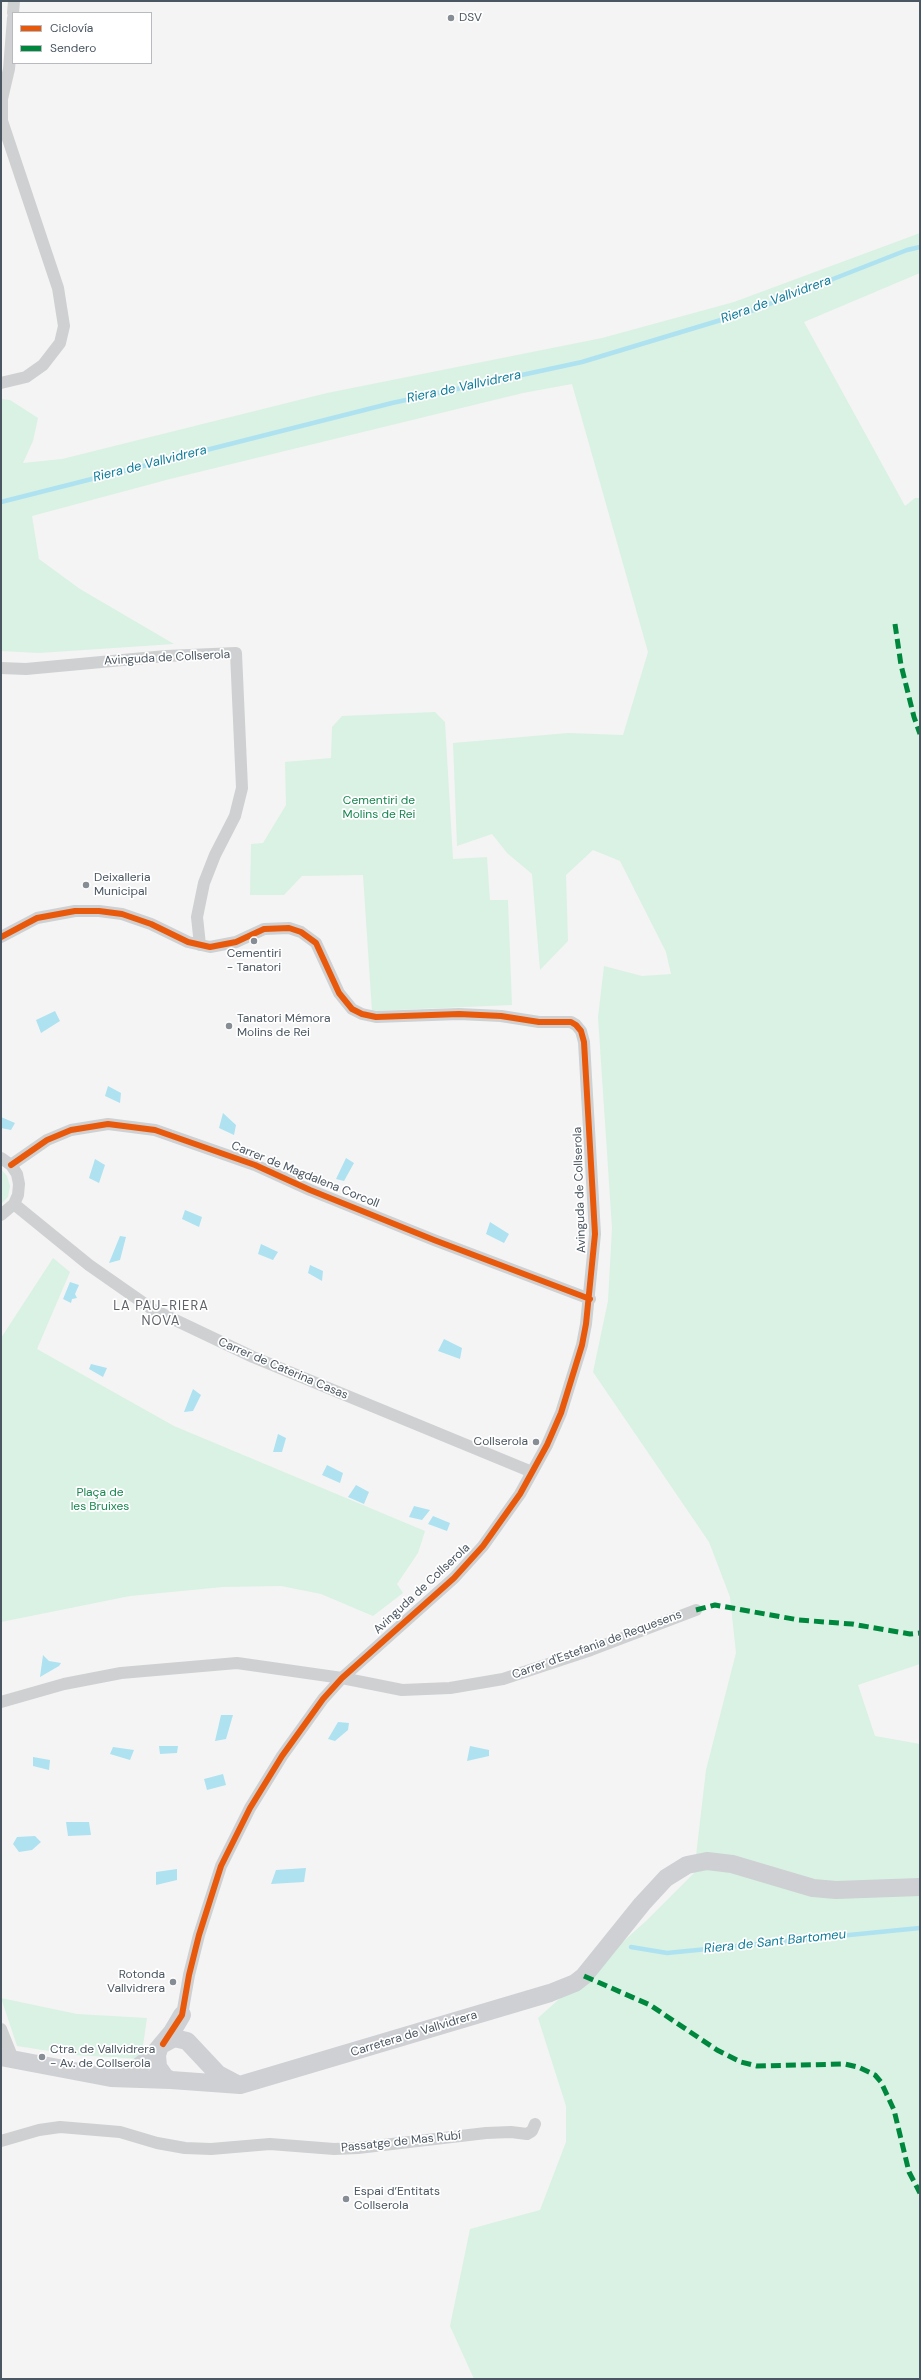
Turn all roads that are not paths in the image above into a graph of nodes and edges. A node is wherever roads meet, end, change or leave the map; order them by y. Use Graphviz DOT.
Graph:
graph roads {
  1 [pos="14,1"];
  2 [pos="13,12"];
  3 [pos="12,30"];
  4 [pos="1,99"];
  5 [pos="1,383"];
  6 [pos="1,668"];
  7 [pos="1,937"];
  8 [pos="200,945"];
  9 [pos="6,1162"];
  10 [pos="14,1204"];
  11 [pos="1,1214"];
  12 [pos="590,1299"];
  13 [pos="532,1472"];
  14 [pos="696,1610"];
  15 [pos="342,1678"];
  16 [pos="1,1702"];
  17 [pos="920,1887"];
  18 [pos="182,2015"];
  19 [pos="1,2029"];
  20 [pos="161,2047"];
  21 [pos="194,2047"];
  22 [pos="7,2058"];
  23 [pos="111,2078"];
  24 [pos="174,2080"];
  25 [pos="240,2085"];
  26 [pos="535,2124"];
  27 [pos="1,2141"];
  1 -- 2 [label="street"];
  3 -- 4 [label="street"];
  4 -- 5 [label="street"];
  6 -- 8 [label="street, Avinguda de Collserola"];
  7 -- 8 [label="street"];
  8 -- 12 [label="street, Avinguda de Collserola"];
  9 -- 10 [label="street"];
  9 -- 12 [label="street, Carrer de Magdalena Corcoll"];
  10 -- 11 [label="street"];
  10 -- 13 [label="street, Carrer de Caterina Casas"];
  12 -- 13 [label="street, Avinguda de Collserola"];
  13 -- 15 [label="street, Avinguda de Collserola"];
  14 -- 15 [label="street, Carrer d'Estefania de Requesens"];
  15 -- 16 [label="street, Carrer d'Estefania de Requesens"];
  15 -- 18 [label="street, Avinguda de Collserola"];
  17 -- 25 [label="main road, Carretera de Vallvidrera"];
  18 -- 20 [label="main road"];
  18 -- 21 [label="main road"];
  19 -- 22 [label="street"];
  20 -- 21 [label="main road"];
  20 -- 23 [label="main road"];
  20 -- 24 [label="main road"];
  21 -- 24 [label="main road"];
  21 -- 25 [label="main road"];
  22 -- 23 [label="main road"];
  23 -- 24 [label="main road"];
  24 -- 25 [label="main road"];
  26 -- 27 [label="street, Passatge de Mas Rubí"];
}
